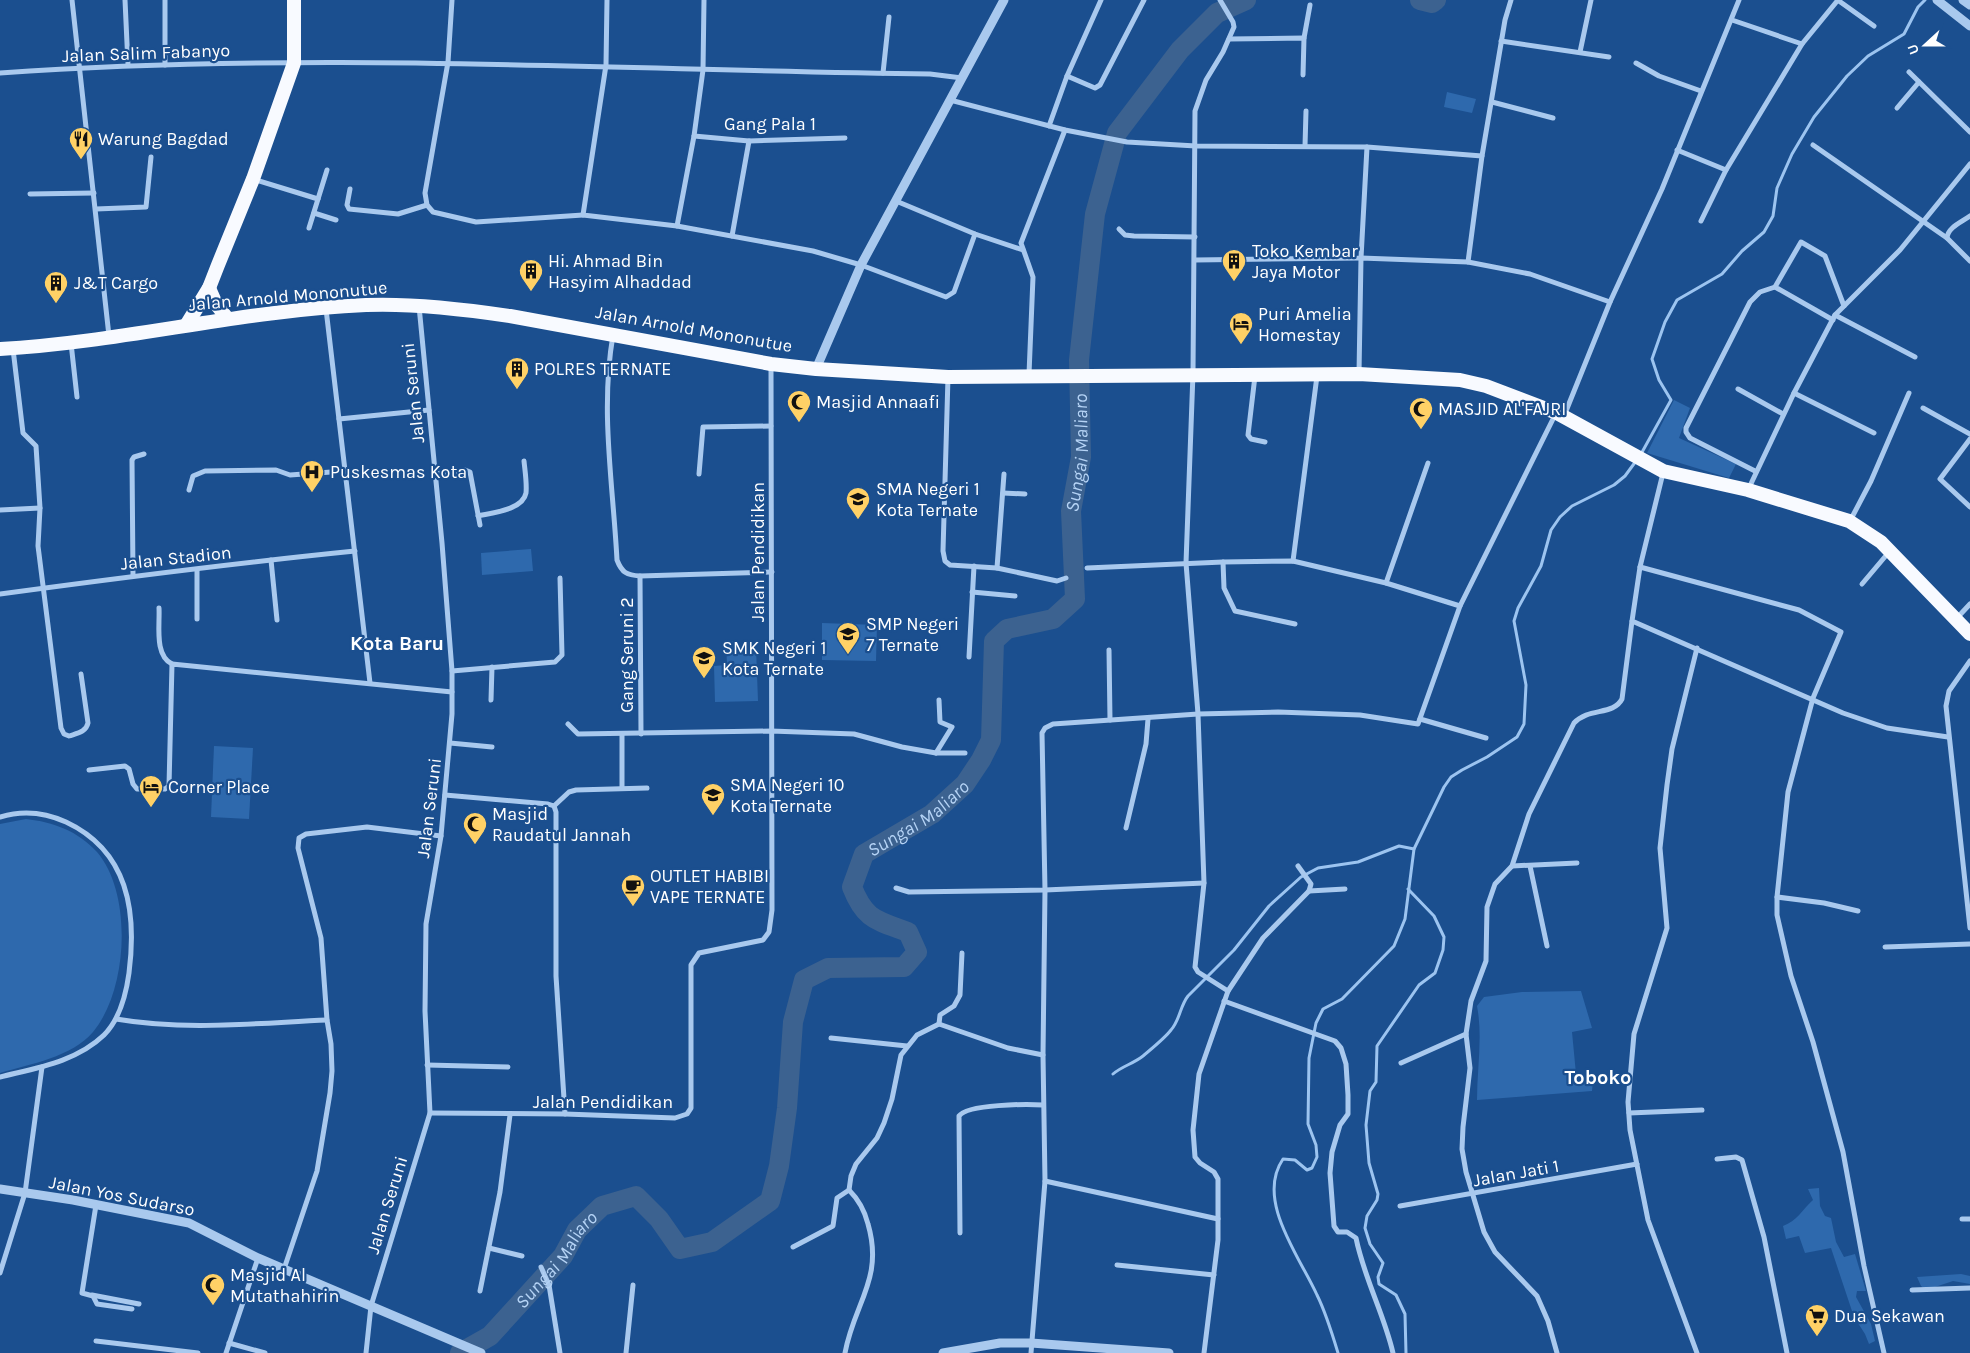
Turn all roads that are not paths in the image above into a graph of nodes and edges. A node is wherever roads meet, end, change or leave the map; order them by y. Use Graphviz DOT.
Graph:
graph roads {
  1 [pos="72,0"];
  2 [pos="125,0"];
  3 [pos="165,0"];
  4 [pos="294,0"];
  5 [pos="452,0"];
  6 [pos="607,0"];
  7 [pos="704,0"];
  8 [pos="1004,0"];
  9 [pos="1101,0"];
  10 [pos="1144,0"];
  11 [pos="1220,0"];
  12 [pos="1511,0"];
  13 [pos="1591,0"];
  14 [pos="1739,0"];
  15 [pos="1838,0"];
  16 [pos="1963,0"];
  17 [pos="1940,2"];
  18 [pos="1310,5"];
  19 [pos="1970,5"];
  20 [pos="889,17"];
  21 [pos="1732,20"];
  22 [pos="1874,26"];
  23 [pos="1970,26"];
  24 [pos="1229,38"];
  25 [pos="1304,38"];
  26 [pos="1502,41"];
  27 [pos="1802,44"];
  28 [pos="1580,52"];
  29 [pos="1609,57"];
  30 [pos="448,62"];
  31 [pos="294,63"];
  32 [pos="1636,63"];
  33 [pos="128,65"];
  34 [pos="166,65"];
  35 [pos="606,65"];
  36 [pos="80,67"];
  37 [pos="703,70"];
  38 [pos="1909,72"];
  39 [pos="0,73"];
  40 [pos="883,74"];
  41 [pos="1303,75"];
  42 [pos="1067,76"];
  43 [pos="962,78"];
  44 [pos="1919,82"];
  45 [pos="1701,91"];
  46 [pos="950,100"];
  47 [pos="1492,102"];
  48 [pos="1897,108"];
  49 [pos="1306,112"];
  50 [pos="1553,118"];
  51 [pos="1049,126"];
  52 [pos="1066,130"];
  53 [pos="1970,132"];
  54 [pos="694,136"];
  55 [pos="845,138"];
  56 [pos="749,140"];
  57 [pos="1813,145"];
  58 [pos="1196,146"];
  59 [pos="1305,146"];
  60 [pos="1367,147"];
  61 [pos="1677,150"];
  62 [pos="1482,156"];
  63 [pos="151,157"];
  64 [pos="1970,164"];
  65 [pos="327,170"];
  66 [pos="1726,170"];
  67 [pos="253,179"];
  68 [pos="350,189"];
  69 [pos="30,194"];
  70 [pos="94,194"];
  71 [pos="318,199"];
  72 [pos="896,201"];
  73 [pos="427,204"];
  74 [pos="96,209"];
  75 [pos="314,213"];
  76 [pos="583,216"];
  77 [pos="1970,216"];
  78 [pos="336,220"];
  79 [pos="1701,221"];
  80 [pos="1924,222"];
  81 [pos="677,226"];
  82 [pos="309,228"];
  83 [pos="1119,229"];
  84 [pos="975,234"];
  85 [pos="732,236"];
  86 [pos="1195,237"];
  87 [pos="1947,238"];
  88 [pos="1023,250"];
  89 [pos="1361,258"];
  90 [pos="1195,260"];
  91 [pos="1970,261"];
  92 [pos="1468,262"];
  93 [pos="861,265"];
  94 [pos="1774,287"];
  95 [pos="209,288"];
  96 [pos="1610,302"];
  97 [pos="419,306"];
  98 [pos="1844,306"];
  99 [pos="326,309"];
  100 [pos="227,318"];
  101 [pos="1834,318"];
  102 [pos="187,324"];
  103 [pos="613,335"];
  104 [pos="109,336"];
  105 [pos="71,341"];
  106 [pos="6,348"];
  107 [pos="1915,357"];
  108 [pos="771,364"];
  109 [pos="816,369"];
  110 [pos="1193,373"];
  111 [pos="1255,374"];
  112 [pos="1359,374"];
  113 [pos="1029,375"];
  114 [pos="1318,375"];
  115 [pos="948,376"];
  116 [pos="1738,390"];
  117 [pos="1794,393"];
  118 [pos="1909,394"];
  119 [pos="78,397"];
  120 [pos="1923,408"];
  121 [pos="429,410"];
  122 [pos="1560,414"];
  123 [pos="1783,414"];
  124 [pos="339,419"];
  125 [pos="771,426"];
  126 [pos="1874,433"];
  127 [pos="1970,434"];
  128 [pos="1970,439"];
  129 [pos="1265,442"];
  130 [pos="144,454"];
  131 [pos="524,461"];
  132 [pos="1428,463"];
  133 [pos="1659,469"];
  134 [pos="345,471"];
  135 [pos="1755,471"];
  136 [pos="435,474"];
  137 [pos="699,474"];
  138 [pos="1004,474"];
  139 [pos="189,490"];
  140 [pos="1748,490"];
  141 [pos="1003,493"];
  142 [pos="1025,494"];
  143 [pos="1970,507"];
  144 [pos="40,508"];
  145 [pos="0,510"];
  146 [pos="478,516"];
  147 [pos="1849,521"];
  148 [pos="480,526"];
  149 [pos="355,551"];
  150 [pos="1890,551"];
  151 [pos="271,560"];
  152 [pos="1223,562"];
  153 [pos="1293,562"];
  154 [pos="1186,563"];
  155 [pos="974,566"];
  156 [pos="1640,567"];
  157 [pos="997,568"];
  158 [pos="1087,568"];
  159 [pos="197,570"];
  160 [pos="772,572"];
  161 [pos="133,576"];
  162 [pos="640,576"];
  163 [pos="560,578"];
  164 [pos="1066,578"];
  165 [pos="1386,583"];
  166 [pos="1862,584"];
  167 [pos="43,589"];
  168 [pos="972,592"];
  169 [pos="0,594"];
  170 [pos="1015,596"];
  171 [pos="1970,604"];
  172 [pos="1460,606"];
  173 [pos="159,608"];
  174 [pos="198,619"];
  175 [pos="1956,619"];
  176 [pos="277,620"];
  177 [pos="1632,621"];
  178 [pos="1295,624"];
  179 [pos="1970,634"];
  180 [pos="1697,648"];
  181 [pos="1109,650"];
  182 [pos="969,657"];
  183 [pos="1970,661"];
  184 [pos="172,664"];
  185 [pos="492,667"];
  186 [pos="452,670"];
  187 [pos="81,674"];
  188 [pos="370,683"];
  189 [pos="452,692"];
  190 [pos="1813,698"];
  191 [pos="491,700"];
  192 [pos="939,700"];
  193 [pos="1198,714"];
  194 [pos="1148,719"];
  195 [pos="1420,719"];
  196 [pos="1110,720"];
  197 [pos="568,724"];
  198 [pos="771,731"];
  199 [pos="622,734"];
  200 [pos="640,734"];
  201 [pos="1948,737"];
  202 [pos="1486,738"];
  203 [pos="450,743"];
  204 [pos="492,747"];
  205 [pos="936,753"];
  206 [pos="965,753"];
  207 [pos="89,770"];
  208 [pos="622,788"];
  209 [pos="647,788"];
  210 [pos="445,795"];
  211 [pos="554,806"];
  212 [pos="0,817"];
  213 [pos="1126,828"];
  214 [pos="441,836"];
  215 [pos="1577,863"];
  216 [pos="1298,866"];
  217 [pos="1512,866"];
  218 [pos="1530,866"];
  219 [pos="1204,883"];
  220 [pos="896,888"];
  221 [pos="1345,889"];
  222 [pos="1045,890"];
  223 [pos="1309,891"];
  224 [pos="1777,898"];
  225 [pos="1858,911"];
  226 [pos="1970,928"];
  227 [pos="1970,944"];
  228 [pos="1547,946"];
  229 [pos="1885,947"];
  230 [pos="962,953"];
  231 [pos="1228,991"];
  232 [pos="1224,1001"];
  233 [pos="116,1019"];
  234 [pos="327,1020"];
  235 [pos="939,1024"];
  236 [pos="1466,1034"];
  237 [pos="832,1038"];
  238 [pos="907,1046"];
  239 [pos="1043,1055"];
  240 [pos="1401,1063"];
  241 [pos="427,1066"];
  242 [pos="42,1067"];
  243 [pos="508,1067"];
  244 [pos="0,1077"];
  245 [pos="1043,1105"];
  246 [pos="1702,1110"];
  247 [pos="430,1113"];
  248 [pos="565,1114"];
  249 [pos="1629,1114"];
  250 [pos="510,1115"];
  251 [pos="1717,1158"];
  252 [pos="1637,1164"];
  253 [pos="1045,1181"];
  254 [pos="0,1189"];
  255 [pos="849,1190"];
  256 [pos="25,1193"];
  257 [pos="1471,1195"];
  258 [pos="96,1205"];
  259 [pos="1400,1206"];
  260 [pos="1218,1219"];
  261 [pos="1962,1219"];
  262 [pos="1970,1219"];
  263 [pos="960,1233"];
  264 [pos="793,1247"];
  265 [pos="489,1248"];
  266 [pos="522,1256"];
  267 [pos="258,1258"];
  268 [pos="1117,1265"];
  269 [pos="541,1267"];
  270 [pos="284,1269"];
  271 [pos="0,1273"];
  272 [pos="1214,1275"];
  273 [pos="633,1285"];
  274 [pos="1970,1288"];
  275 [pos="1912,1290"];
  276 [pos="480,1291"];
  277 [pos="82,1293"];
  278 [pos="139,1304"];
  279 [pos="371,1306"];
  280 [pos="132,1309"];
  281 [pos="96,1342"];
  282 [pos="230,1343"];
  283 [pos="1032,1343"];
  284 [pos="198,1353"];
  285 [pos="226,1353"];
  286 [pos="265,1353"];
  287 [pos="366,1353"];
  288 [pos="482,1353"];
  289 [pos="560,1353"];
  290 [pos="626,1353"];
  291 [pos="845,1353"];
  292 [pos="943,1353"];
  293 [pos="1031,1353"];
  294 [pos="1169,1353"];
  295 [pos="1204,1353"];
  296 [pos="1393,1353"];
  297 [pos="1556,1353"];
  298 [pos="1697,1353"];
  299 [pos="1787,1353"];
  300 [pos="1884,1353"];
  1 -- 36 [label="street"];
  2 -- 33 [label="street"];
  3 -- 34 [label="street"];
  4 -- 31 [label="highway"];
  5 -- 30 [label="street"];
  6 -- 35 [label="street"];
  7 -- 37 [label="street"];
  8 -- 43 [label="street"];
  9 -- 42 [label="street"];
  10 -- 42 [label="street"];
  11 -- 24 [label="street"];
  12 -- 26 [label="street"];
  13 -- 28 [label="street"];
  14 -- 21 [label="street"];
  15 -- 22 [label="street"];
  15 -- 27 [label="street"];
  16 -- 19 [label="street"];
  17 -- 23 [label="street"];
  18 -- 25 [label="street"];
  20 -- 40 [label="street"];
  21 -- 27 [label="street"];
  21 -- 45 [label="street"];
  24 -- 25 [label="street"];
  24 -- 58 [label="street"];
  25 -- 41 [label="street"];
  26 -- 28 [label="street"];
  26 -- 47 [label="street"];
  27 -- 66 [label="street"];
  28 -- 29 [label="street"];
  30 -- 31 [label="street, Jalan Salim Fabanyo"];
  30 -- 35 [label="street, Jalan Salim Fabanyo"];
  30 -- 73 [label="street"];
  31 -- 34 [label="street, Jalan Salim Fabanyo"];
  31 -- 67 [label="highway"];
  32 -- 45 [label="street"];
  33 -- 34 [label="street, Jalan Salim Fabanyo"];
  33 -- 36 [label="street, Jalan Salim Fabanyo"];
  35 -- 37 [label="street, Jalan Salim Fabanyo"];
  35 -- 76 [label="street"];
  36 -- 39 [label="street, Jalan Salim Fabanyo"];
  36 -- 70 [label="street"];
  37 -- 40 [label="street, Jalan Salim Fabanyo"];
  37 -- 54 [label="street"];
  38 -- 44 [label="street"];
  40 -- 43 [label="street, Jalan Salim Fabanyo"];
  42 -- 51 [label="street"];
  43 -- 46 [label="street"];
  44 -- 48 [label="street"];
  44 -- 53 [label="street"];
  45 -- 61 [label="street"];
  46 -- 51 [label="street"];
  46 -- 72 [label="street"];
  47 -- 50 [label="street"];
  47 -- 62 [label="street"];
  49 -- 59 [label="street"];
  51 -- 52 [label="street"];
  52 -- 58 [label="street"];
  52 -- 88 [label="street"];
  54 -- 56 [label="street, Gang Pala 1"];
  54 -- 81 [label="street"];
  55 -- 56 [label="street, Gang Pala 1"];
  56 -- 85 [label="street"];
  57 -- 80 [label="street"];
  58 -- 59 [label="street"];
  58 -- 86 [label="street"];
  59 -- 60 [label="street"];
  60 -- 62 [label="street"];
  60 -- 89 [label="street"];
  61 -- 66 [label="street"];
  61 -- 96 [label="street"];
  62 -- 92 [label="street"];
  63 -- 74 [label="street"];
  64 -- 80 [label="street"];
  65 -- 71 [label="street"];
  66 -- 79 [label="street"];
  67 -- 71 [label="street"];
  67 -- 95 [label="highway"];
  68 -- 73 [label="street"];
  69 -- 70 [label="street"];
  70 -- 74 [label="street"];
  71 -- 75 [label="street"];
  72 -- 84 [label="street"];
  72 -- 93 [label="street"];
  73 -- 76 [label="street"];
  74 -- 104 [label="street"];
  75 -- 78 [label="street"];
  75 -- 82 [label="street"];
  76 -- 81 [label="street"];
  77 -- 87 [label="street"];
  80 -- 87 [label="street"];
  80 -- 98 [label="street"];
  81 -- 85 [label="street"];
  83 -- 86 [label="street"];
  84 -- 88 [label="street"];
  84 -- 93 [label="street"];
  85 -- 93 [label="street"];
  86 -- 90 [label="street"];
  87 -- 91 [label="street"];
  88 -- 113 [label="street"];
  89 -- 90 [label="street"];
  89 -- 92 [label="street"];
  89 -- 112 [label="street"];
  90 -- 110 [label="street"];
  92 -- 96 [label="street"];
  93 -- 109 [label="street"];
  94 -- 98 [label="street"];
  94 -- 101 [label="street"];
  94 -- 135 [label="street"];
  95 -- 100 [label="highway"];
  95 -- 102 [label="highway"];
  96 -- 122 [label="street"];
  97 -- 99 [label="highway, Jalan Arnold Mononutue"];
  97 -- 103 [label="highway, Jalan Arnold Mononutue"];
  97 -- 121 [label="street, Jalan Seruni"];
  98 -- 101 [label="street"];
  99 -- 100 [label="highway, Jalan Arnold Mononutue"];
  99 -- 124 [label="street"];
  100 -- 102 [label="highway, Jalan Arnold Mononutue"];
  101 -- 107 [label="street"];
  101 -- 117 [label="street"];
  102 -- 104 [label="highway, Jalan Arnold Mononutue"];
  103 -- 108 [label="highway, Jalan Arnold Mononutue"];
  103 -- 162 [label="street"];
  104 -- 105 [label="highway, Jalan Arnold Mononutue"];
  105 -- 106 [label="highway, Jalan Arnold Mononutue"];
  105 -- 119 [label="street"];
  106 -- 144 [label="street"];
  108 -- 109 [label="highway, Jalan Arnold Mononutue"];
  108 -- 125 [label="street, Jalan Pendidikan"];
  109 -- 115 [label="highway, Jalan Arnold Mononutue"];
  110 -- 111 [label="highway, Jalan Arnold Mononutue"];
  110 -- 113 [label="highway, Jalan Arnold Mononutue"];
  110 -- 154 [label="street"];
  111 -- 114 [label="highway, Jalan Arnold Mononutue"];
  111 -- 129 [label="street"];
  112 -- 114 [label="highway, Jalan Arnold Mononutue"];
  112 -- 122 [label="highway, Jalan Arnold Mononutue"];
  113 -- 115 [label="highway, Jalan Arnold Mononutue"];
  114 -- 153 [label="street"];
  115 -- 155 [label="street"];
  116 -- 123 [label="street"];
  117 -- 123 [label="street"];
  117 -- 126 [label="street"];
  118 -- 147 [label="street"];
  120 -- 127 [label="street"];
  121 -- 124 [label="street"];
  121 -- 136 [label="street, Jalan Seruni"];
  122 -- 133 [label="highway, Jalan Arnold Mononutue"];
  122 -- 172 [label="street"];
  123 -- 135 [label="street"];
  124 -- 134 [label="street"];
  125 -- 137 [label="street"];
  125 -- 160 [label="street, Jalan Pendidikan"];
  128 -- 143 [label="street"];
  130 -- 161 [label="street"];
  131 -- 146 [label="street"];
  132 -- 165 [label="street"];
  133 -- 140 [label="highway, Jalan Arnold Mononutue"];
  133 -- 156 [label="street"];
  134 -- 139 [label="street"];
  134 -- 149 [label="street"];
  135 -- 140 [label="street"];
  136 -- 146 [label="street"];
  136 -- 186 [label="street, Jalan Seruni"];
  138 -- 141 [label="street"];
  140 -- 147 [label="highway, Jalan Arnold Mononutue"];
  141 -- 142 [label="street"];
  141 -- 157 [label="street"];
  144 -- 145 [label="street"];
  144 -- 167 [label="street"];
  146 -- 148 [label="street"];
  147 -- 150 [label="highway, Jalan Arnold Mononutue"];
  149 -- 151 [label="street, Jalan Stadion"];
  149 -- 188 [label="street"];
  150 -- 166 [label="street"];
  150 -- 175 [label="highway, Jalan Arnold Mononutue"];
  151 -- 159 [label="street, Jalan Stadion"];
  151 -- 176 [label="street"];
  152 -- 153 [label="street"];
  152 -- 154 [label="street"];
  152 -- 178 [label="street"];
  153 -- 165 [label="street"];
  154 -- 158 [label="street"];
  154 -- 193 [label="street"];
  155 -- 157 [label="street"];
  155 -- 168 [label="street"];
  156 -- 177 [label="street"];
  156 -- 190 [label="street"];
  157 -- 164 [label="street"];
  159 -- 161 [label="street, Jalan Stadion"];
  159 -- 174 [label="street"];
  160 -- 162 [label="street"];
  160 -- 198 [label="street, Jalan Pendidikan"];
  161 -- 167 [label="street, Jalan Stadion"];
  162 -- 200 [label="street, Gang Seruni 2"];
  163 -- 185 [label="street"];
  165 -- 172 [label="street"];
  167 -- 169 [label="street, Jalan Stadion"];
  167 -- 187 [label="street"];
  168 -- 170 [label="street"];
  168 -- 182 [label="street"];
  171 -- 175 [label="street"];
  172 -- 195 [label="street"];
  173 -- 184 [label="street"];
  175 -- 179 [label="highway, Jalan Arnold Mononutue"];
  177 -- 180 [label="street"];
  177 -- 217 [label="street"];
  180 -- 190 [label="street"];
  180 -- 249 [label="street"];
  181 -- 196 [label="street"];
  183 -- 201 [label="street"];
  184 -- 188 [label="street"];
  184 -- 207 [label="street"];
  185 -- 186 [label="street"];
  185 -- 191 [label="street"];
  186 -- 189 [label="street, Jalan Seruni"];
  188 -- 189 [label="street"];
  189 -- 203 [label="street, Jalan Seruni"];
  190 -- 201 [label="street"];
  190 -- 224 [label="street"];
  192 -- 205 [label="street"];
  193 -- 194 [label="street"];
  193 -- 195 [label="street"];
  193 -- 219 [label="street"];
  194 -- 196 [label="street"];
  194 -- 213 [label="street"];
  195 -- 202 [label="street"];
  196 -- 222 [label="street"];
  197 -- 199 [label="street"];
  198 -- 200 [label="street"];
  198 -- 205 [label="street"];
  198 -- 248 [label="street, Jalan Pendidikan"];
  199 -- 200 [label="street"];
  199 -- 208 [label="street"];
  201 -- 226 [label="street"];
  203 -- 204 [label="street"];
  203 -- 210 [label="street, Jalan Seruni"];
  205 -- 206 [label="street"];
  208 -- 209 [label="street"];
  208 -- 211 [label="street"];
  210 -- 211 [label="street"];
  210 -- 214 [label="street, Jalan Seruni"];
  211 -- 248 [label="street"];
  212 -- 233 [label="street"];
  214 -- 234 [label="street"];
  214 -- 241 [label="street, Jalan Seruni"];
  215 -- 218 [label="street"];
  216 -- 223 [label="street"];
  217 -- 218 [label="street"];
  217 -- 236 [label="street"];
  218 -- 228 [label="street"];
  219 -- 222 [label="street"];
  219 -- 231 [label="street"];
  220 -- 222 [label="street"];
  221 -- 223 [label="street"];
  222 -- 239 [label="street"];
  223 -- 231 [label="street"];
  224 -- 225 [label="street"];
  224 -- 300 [label="street"];
  227 -- 229 [label="street"];
  230 -- 235 [label="street"];
  231 -- 232 [label="street"];
  232 -- 260 [label="street"];
  232 -- 296 [label="street"];
  233 -- 234 [label="street"];
  233 -- 242 [label="street"];
  234 -- 270 [label="street"];
  235 -- 238 [label="street"];
  235 -- 239 [label="street"];
  236 -- 240 [label="street"];
  236 -- 257 [label="street"];
  237 -- 238 [label="street"];
  238 -- 255 [label="street"];
  239 -- 245 [label="street"];
  241 -- 243 [label="street"];
  241 -- 247 [label="street, Jalan Seruni"];
  242 -- 244 [label="street"];
  242 -- 256 [label="street"];
  245 -- 253 [label="street"];
  245 -- 263 [label="street"];
  246 -- 249 [label="street"];
  247 -- 250 [label="street, Jalan Pendidikan"];
  247 -- 279 [label="street, Jalan Seruni"];
  248 -- 250 [label="street, Jalan Pendidikan"];
  249 -- 252 [label="street"];
  250 -- 265 [label="street"];
  251 -- 299 [label="street"];
  252 -- 257 [label="street, Jalan Jati 1"];
  252 -- 298 [label="street"];
  253 -- 260 [label="street"];
  253 -- 283 [label="street"];
  254 -- 256 [label="street, Jalan Yos Sudarso"];
  255 -- 264 [label="street"];
  255 -- 291 [label="street"];
  256 -- 258 [label="street, Jalan Yos Sudarso"];
  256 -- 271 [label="street"];
  257 -- 259 [label="street, Jalan Jati 1"];
  257 -- 297 [label="street"];
  258 -- 267 [label="street, Jalan Yos Sudarso"];
  258 -- 277 [label="street"];
  260 -- 272 [label="street"];
  261 -- 262 [label="street"];
  265 -- 266 [label="street"];
  265 -- 276 [label="street"];
  267 -- 270 [label="street, Jalan Yos Sudarso"];
  267 -- 282 [label="street"];
  268 -- 272 [label="street"];
  269 -- 289 [label="street"];
  270 -- 279 [label="street, Jalan Yos Sudarso"];
  272 -- 295 [label="street"];
  273 -- 290 [label="street"];
  274 -- 275 [label="street"];
  277 -- 278 [label="street"];
  277 -- 280 [label="street"];
  279 -- 287 [label="street, Jalan Seruni"];
  279 -- 288 [label="street, Jalan Yos Sudarso"];
  281 -- 284 [label="street"];
  282 -- 285 [label="street"];
  282 -- 286 [label="street"];
  283 -- 292 [label="street"];
  283 -- 293 [label="street"];
  283 -- 294 [label="street"];
}
